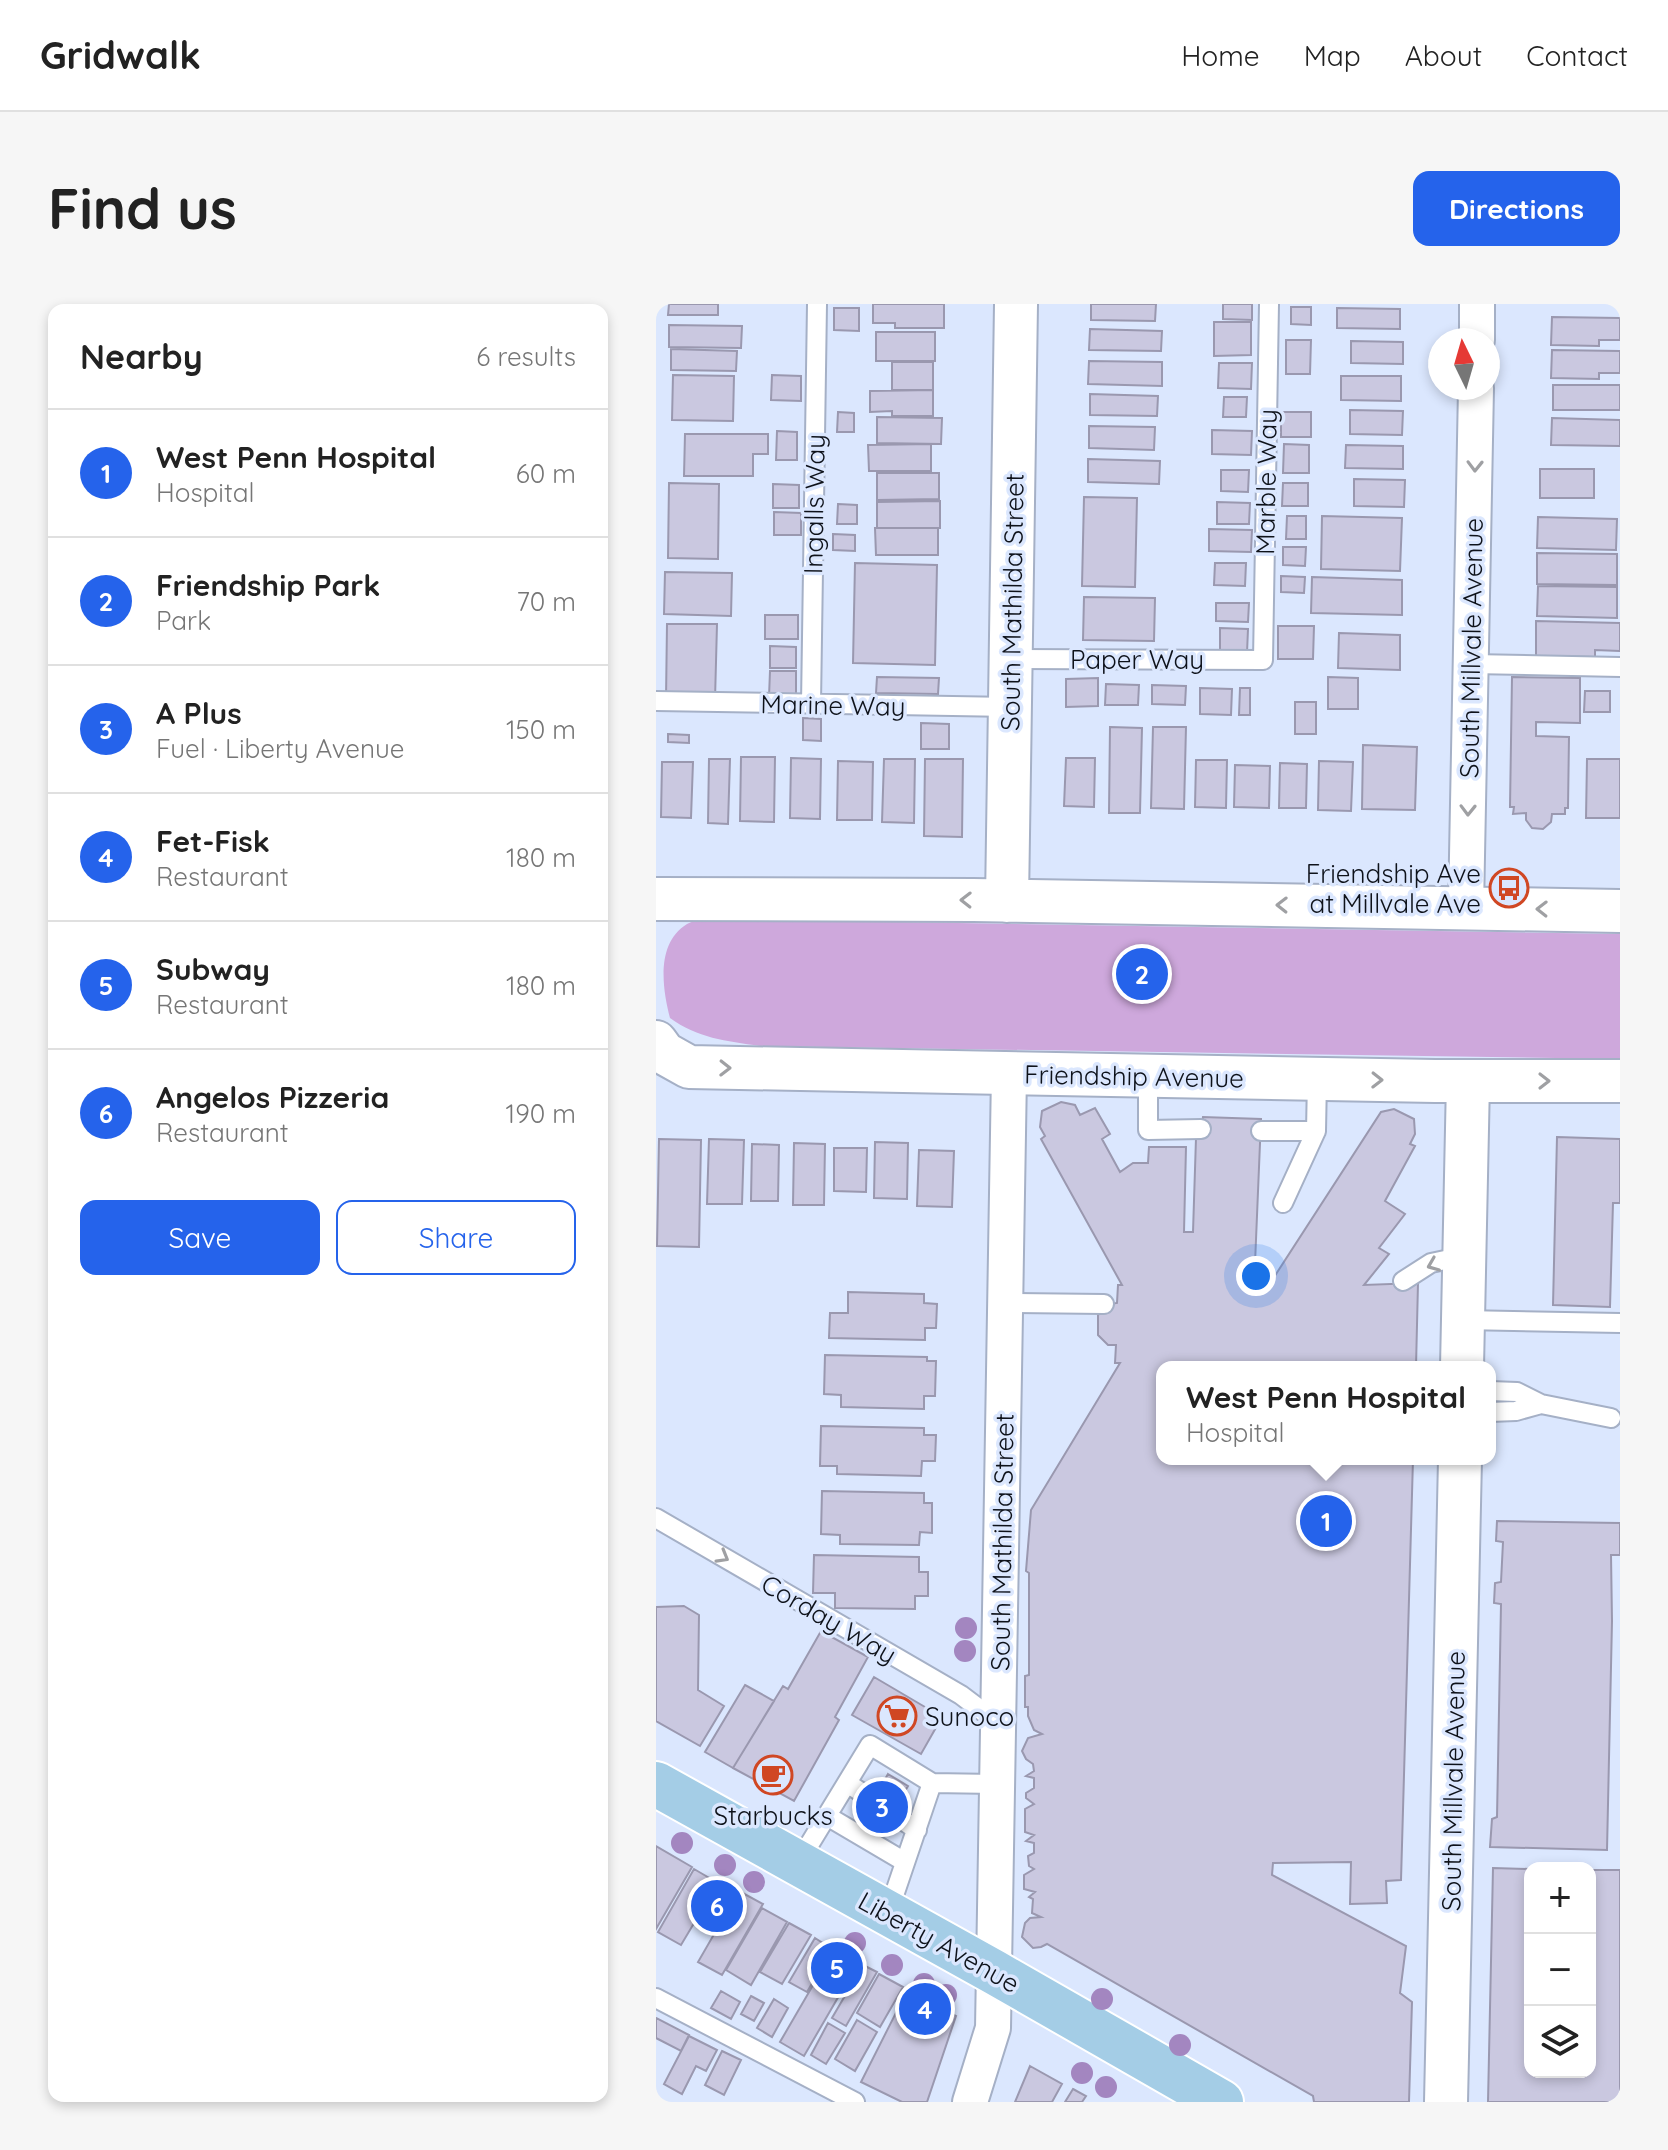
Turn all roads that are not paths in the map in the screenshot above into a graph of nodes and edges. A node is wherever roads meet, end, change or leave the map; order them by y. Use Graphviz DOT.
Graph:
graph roads {
  1 [pos="817,304"];
  2 [pos="1016,304"];
  3 [pos="1269,304"];
  4 [pos="1477,304"];
  5 [pos="1477,328"];
  6 [pos="1476,400"];
  7 [pos="1012,659"];
  8 [pos="1263,660"];
  9 [pos="1471,664"];
  10 [pos="1620,667"];
  11 [pos="656,701"];
  12 [pos="811,704"];
  13 [pos="1011,707"];
  14 [pos="698,898"];
  15 [pos="656,899"];
  16 [pos="1007,901"];
  17 [pos="1466,908"];
  18 [pos="1620,911"];
  19 [pos="656,930"];
  20 [pos="661,1054"];
  21 [pos="1009,1074"];
  22 [pos="1148,1076"];
  23 [pos="1317,1079"];
  24 [pos="1468,1081"];
  25 [pos="1620,1081"];
  26 [pos="1201,1129"];
  27 [pos="1261,1131"];
  28 [pos="1316,1131"];
  29 [pos="1283,1203"];
  30 [pos="1464,1256"];
  31 [pos="1403,1281"];
  32 [pos="1006,1303"];
  33 [pos="1104,1304"];
  34 [pos="1463,1320"];
  35 [pos="1620,1323"];
  36 [pos="1462,1361"];
  37 [pos="1496,1391"];
  38 [pos="1541,1404"];
  39 [pos="1496,1412"];
  40 [pos="1611,1418"];
  41 [pos="1460,1465"];
  42 [pos="656,1518"];
  43 [pos="998,1723"];
  44 [pos="847,1783"];
  45 [pos="932,1783"];
  46 [pos="656,1784"];
  47 [pos="996,1784"];
  48 [pos="873,1800"];
  49 [pos="892,1813"];
  50 [pos="827,1816"];
  51 [pos="917,1830"];
  52 [pos="905,1862"];
  53 [pos="798,1863"];
  54 [pos="888,1913"];
  55 [pos="994,1972"];
  56 [pos="656,1998"];
  57 [pos="855,2102"];
  58 [pos="970,2102"];
  59 [pos="1221,2102"];
  60 [pos="1446,2102"];
  1 -- 12 [label="lane, Ingalls Way"];
  2 -- 7 [label="street, South Mathilda Street"];
  3 -- 8 [label="lane, Marble Way"];
  4 -- 5 [label="street"];
  6 -- 9 [label="street, South Millvale Avenue, one-way"];
  7 -- 8 [label="lane, Paper Way"];
  7 -- 13 [label="street, South Mathilda Street"];
  9 -- 10 [label="lane"];
  9 -- 17 [label="street, South Millvale Avenue, one-way"];
  11 -- 12 [label="lane, Marine Way"];
  12 -- 13 [label="lane, Marine Way"];
  13 -- 16 [label="street, South Mathilda Street"];
  14 -- 15 [label="street"];
  16 -- 14 [label="street, one-way"];
  14 -- 19 [label="street"];
  17 -- 16 [label="street, one-way"];
  18 -- 17 [label="street, one-way"];
  20 -- 21 [label="street, Friendship Avenue, one-way"];
  21 -- 22 [label="street, Friendship Avenue"];
  21 -- 32 [label="street, South Mathilda Street"];
  22 -- 23 [label="street, Friendship Avenue"];
  22 -- 26 [label="lane"];
  23 -- 24 [label="street, Friendship Avenue, one-way"];
  23 -- 28 [label="lane"];
  24 -- 25 [label="street, Friendship Avenue, one-way"];
  24 -- 30 [label="street"];
  27 -- 28 [label="lane"];
  28 -- 29 [label="lane"];
  30 -- 31 [label="lane, one-way"];
  30 -- 34 [label="street"];
  32 -- 33 [label="lane"];
  32 -- 43 [label="street, South Mathilda Street"];
  34 -- 35 [label="lane"];
  34 -- 36 [label="street"];
  37 -- 38 [label="lane"];
  38 -- 39 [label="lane"];
  38 -- 40 [label="lane"];
  41 -- 60 [label="street, South Millvale Avenue"];
  42 -- 43 [label="lane, Corday Way, one-way"];
  43 -- 47 [label="street, South Mathilda Street"];
  44 -- 45 [label="lane"];
  44 -- 48 [label="lane"];
  44 -- 50 [label="lane"];
  45 -- 47 [label="lane"];
  45 -- 51 [label="lane"];
  46 -- 53 [label="main road, Liberty Avenue"];
  47 -- 55 [label="street, South Mathilda Street"];
  49 -- 51 [label="lane"];
  50 -- 52 [label="lane"];
  50 -- 53 [label="lane"];
  51 -- 52 [label="lane"];
  52 -- 54 [label="lane"];
  53 -- 54 [label="main road, Liberty Avenue"];
  54 -- 55 [label="main road, Liberty Avenue"];
  55 -- 58 [label="street, South Mathilda Street"];
  55 -- 59 [label="main road, Liberty Avenue"];
  56 -- 57 [label="lane"];
}
